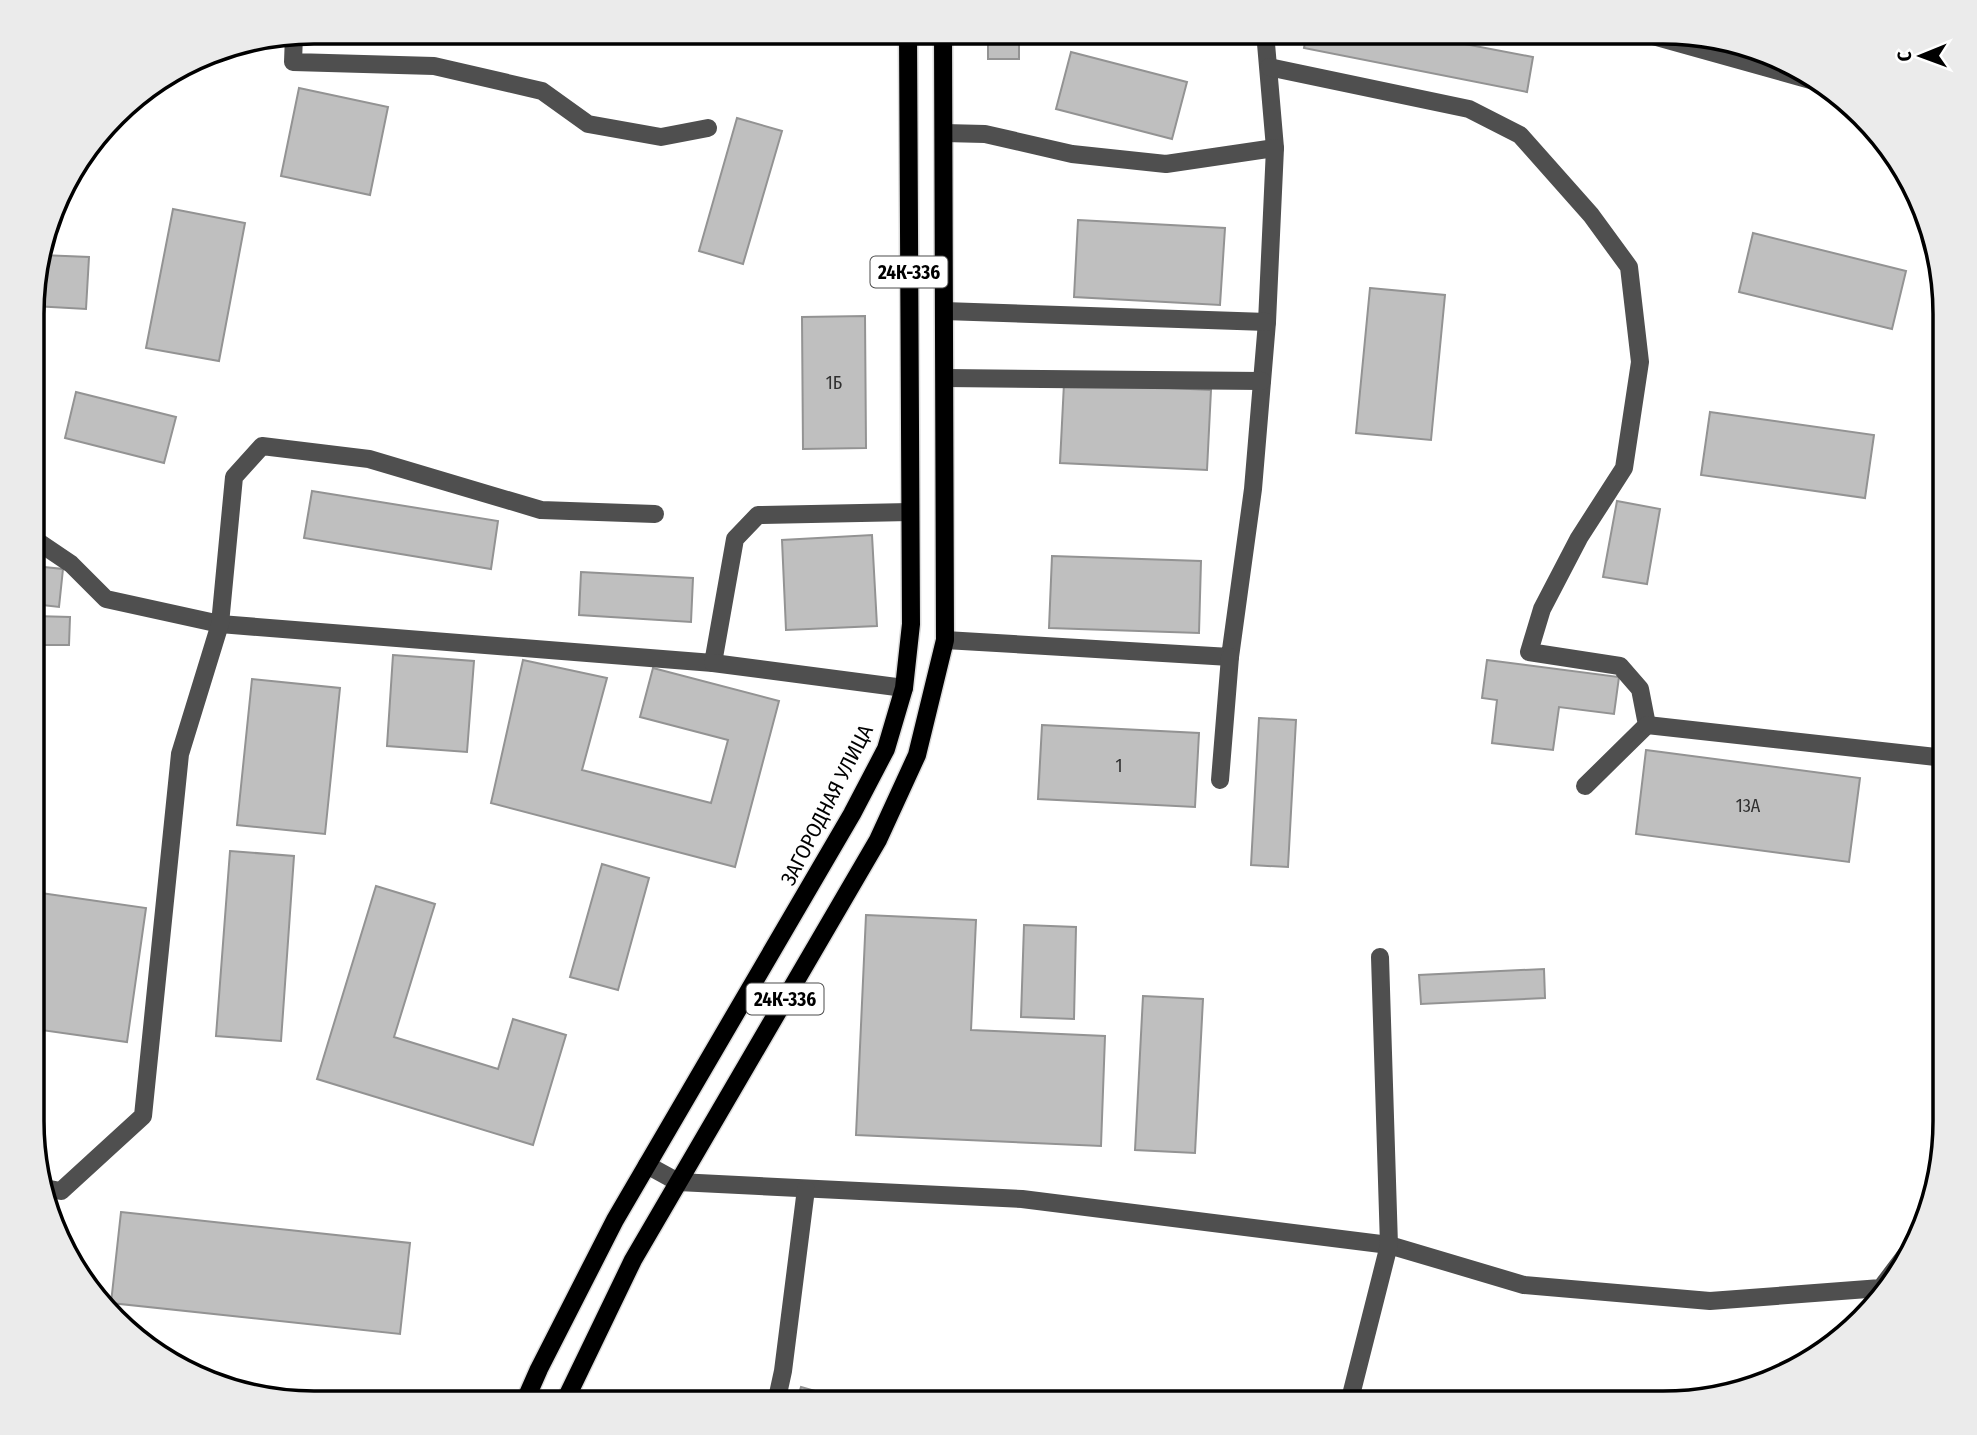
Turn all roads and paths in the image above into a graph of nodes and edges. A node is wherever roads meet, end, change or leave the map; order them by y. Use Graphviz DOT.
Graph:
graph roads {
  1 [pos="294,44"];
  2 [pos="908,44"];
  3 [pos="943,44"];
  4 [pos="1266,44"];
  5 [pos="1683,44"];
  6 [pos="1269,67"];
  7 [pos="1784,73"];
  8 [pos="708,128"];
  9 [pos="944,133"];
  10 [pos="1275,148"];
  11 [pos="944,311"];
  12 [pos="1267,322"];
  13 [pos="945,378"];
  14 [pos="1262,381"];
  15 [pos="910,512"];
  16 [pos="654,514"];
  17 [pos="44,546"];
  18 [pos="220,624"];
  19 [pos="946,640"];
  20 [pos="1230,657"];
  21 [pos="713,663"];
  22 [pos="904,688"];
  23 [pos="1647,725"];
  24 [pos="1933,757"];
  25 [pos="1220,780"];
  26 [pos="1585,786"];
  27 [pos="1380,957"];
  28 [pos="647,1165"];
  29 [pos="678,1182"];
  30 [pos="52,1189"];
  31 [pos="806,1189"];
  32 [pos="1389,1245"];
  33 [pos="1876,1288"];
  34 [pos="530,1391"];
  35 [pos="570,1391"];
  36 [pos="779,1391"];
  37 [pos="1352,1391"];
  1 -- 8 [label="lane"];
  2 -- 15 [label="main road, ЗАГОРОДНАЯ УЛИЦА / 24К-336"];
  3 -- 9 [label="main road, 24К-336"];
  4 -- 6 [label="lane"];
  5 -- 7 [label="lane"];
  6 -- 10 [label="lane"];
  6 -- 23 [label="lane"];
  9 -- 10 [label="lane"];
  9 -- 11 [label="main road, 24К-336"];
  10 -- 12 [label="lane"];
  11 -- 12 [label="lane"];
  11 -- 13 [label="main road, 24К-336"];
  12 -- 14 [label="lane"];
  13 -- 14 [label="lane"];
  13 -- 19 [label="main road, 24К-336"];
  14 -- 20 [label="lane"];
  15 -- 21 [label="lane"];
  15 -- 22 [label="main road, ЗАГОРОДНАЯ УЛИЦА / 24К-336"];
  16 -- 18 [label="lane"];
  17 -- 18 [label="lane"];
  18 -- 21 [label="lane"];
  18 -- 30 [label="lane"];
  19 -- 20 [label="lane"];
  19 -- 29 [label="main road, 24К-336"];
  20 -- 25 [label="lane"];
  21 -- 22 [label="lane"];
  22 -- 28 [label="main road, ЗАГОРОДНАЯ УЛИЦА / 24К-336"];
  23 -- 24 [label="lane"];
  23 -- 26 [label="lane"];
  27 -- 32 [label="lane"];
  28 -- 29 [label="lane"];
  28 -- 34 [label="main road, ЗАГОРОДНАЯ УЛИЦА / 24К-336"];
  29 -- 31 [label="lane"];
  29 -- 35 [label="main road, 24К-336"];
  31 -- 32 [label="lane"];
  31 -- 36 [label="lane"];
  32 -- 33 [label="lane"];
  32 -- 37 [label="lane"];
}
